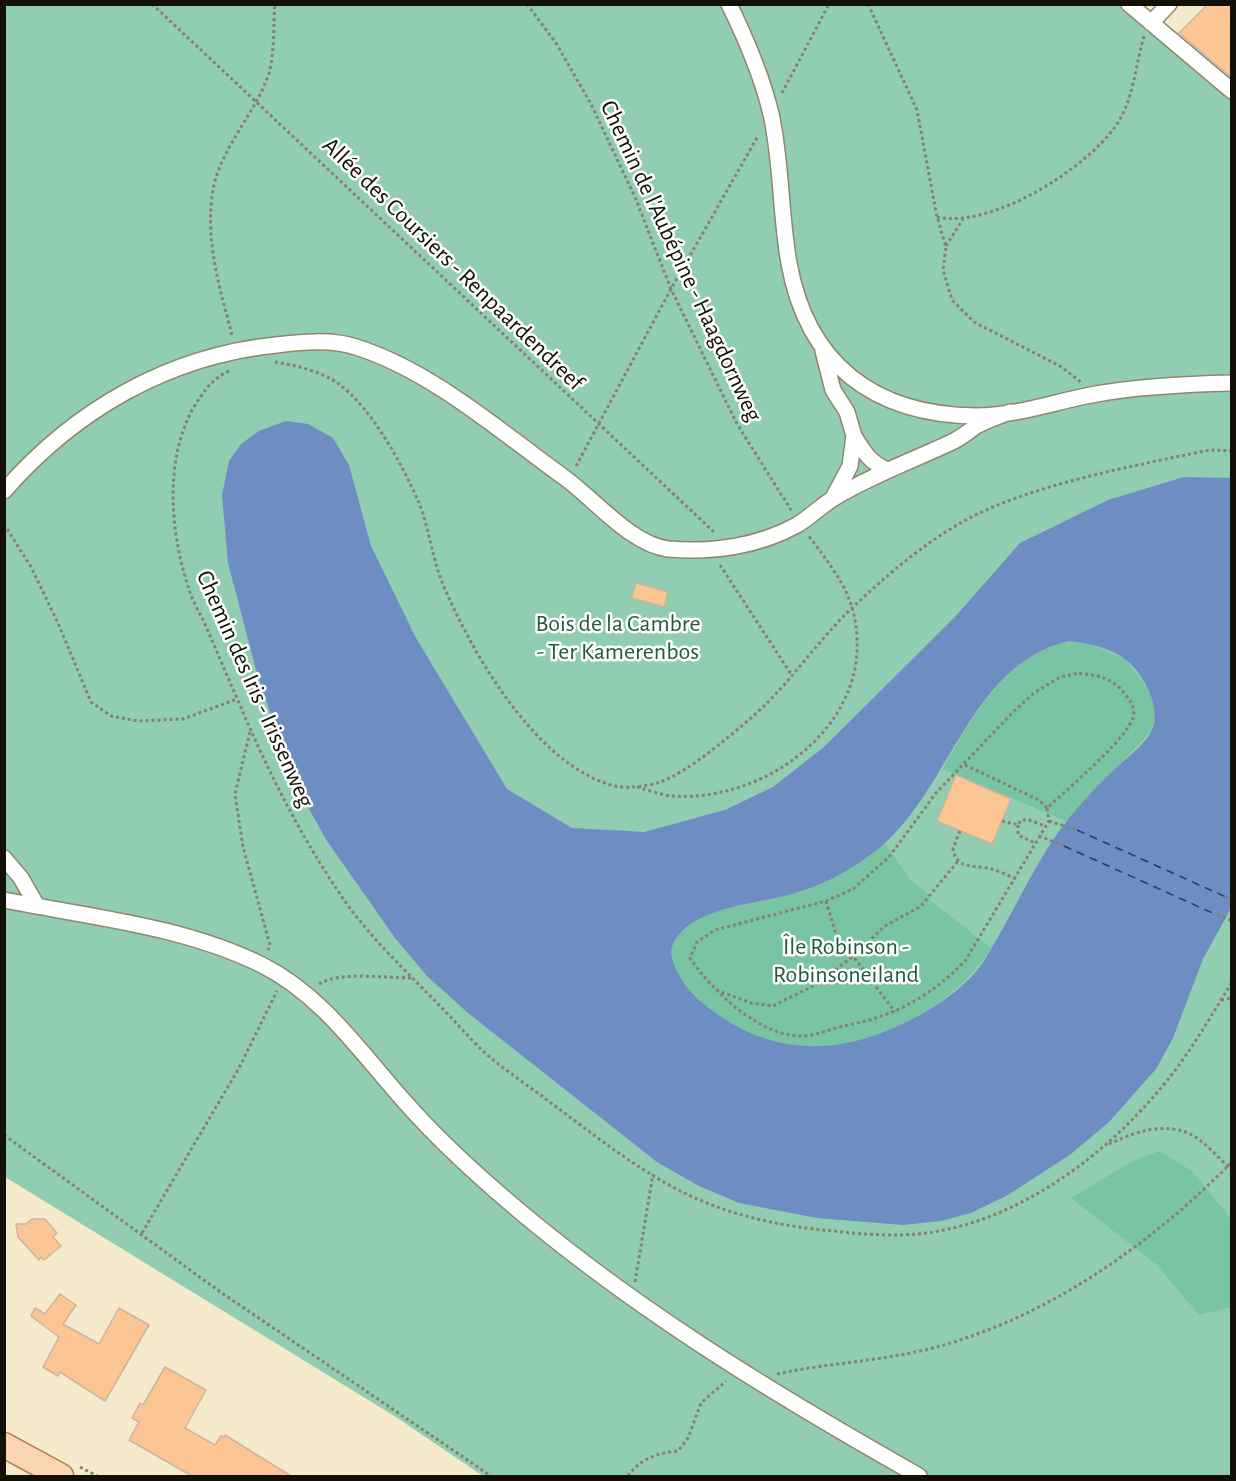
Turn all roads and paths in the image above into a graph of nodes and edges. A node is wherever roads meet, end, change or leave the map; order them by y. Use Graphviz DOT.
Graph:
graph roads {
  1 [pos="152,4"];
  2 [pos="274,4"];
  3 [pos="527,4"];
  4 [pos="729,4"];
  5 [pos="829,4"];
  6 [pos="868,4"];
  7 [pos="1129,4"];
  8 [pos="1169,4"];
  9 [pos="1151,23"];
  10 [pos="1232,91"];
  11 [pos="256,99"];
  12 [pos="771,114"];
  13 [pos="937,217"];
  14 [pos="963,219"];
  15 [pos="946,248"];
  16 [pos="671,289"];
  17 [pos="236,350"];
  18 [pos="823,351"];
  19 [pos="273,362"];
  20 [pos="1232,383"];
  21 [pos="1097,394"];
  22 [pos="1010,412"];
  23 [pos="597,424"];
  24 [pos="854,436"];
  25 [pos="1232,451"];
  26 [pos="888,470"];
  27 [pos="568,481"];
  28 [pos="4,491"];
  29 [pos="833,498"];
  30 [pos="800,523"];
  31 [pos="4,524"];
  32 [pos="711,547"];
  33 [pos="730,547"];
  34 [pos="852,608"];
  35 [pos="791,674"];
  36 [pos="237,699"];
  37 [pos="250,730"];
  38 [pos="965,765"];
  39 [pos="635,786"];
  40 [pos="1047,808"];
  41 [pos="1002,821"];
  42 [pos="1049,821"];
  43 [pos="1018,825"];
  44 [pos="1045,826"];
  45 [pos="1077,830"];
  46 [pos="960,831"];
  47 [pos="1039,836"];
  48 [pos="1035,843"];
  49 [pos="1064,846"];
  50 [pos="4,858"];
  51 [pos="958,861"];
  52 [pos="1014,878"];
  53 [pos="1226,897"];
  54 [pos="4,900"];
  55 [pos="1232,900"];
  56 [pos="826,901"];
  57 [pos="37,906"];
  58 [pos="1217,915"];
  59 [pos="1232,921"];
  60 [pos="853,956"];
  61 [pos="263,965"];
  62 [pos="283,977"];
  63 [pos="412,978"];
  64 [pos="1232,982"];
  65 [pos="712,988"];
  66 [pos="306,992"];
  67 [pos="1232,998"];
  68 [pos="1221,1000"];
  69 [pos="896,1012"];
  70 [pos="4,1135"];
  71 [pos="1107,1145"];
  72 [pos="1232,1162"];
  73 [pos="1228,1166"];
  74 [pos="1232,1170"];
  75 [pos="653,1174"];
  76 [pos="142,1233"];
  77 [pos="633,1297"];
  78 [pos="735,1366"];
  79 [pos="758,1381"];
  80 [pos="4,1444"];
  81 [pos="62,1476"];
  82 [pos="491,1476"];
  83 [pos="628,1476"];
  84 [pos="919,1476"];
  1 -- 11 [label="path, Allée des Coursiers - Renpaardendreef"];
  2 -- 11 [label="path"];
  3 -- 16 [label="path, Chemin de l'Aubépine - Haagdornweg"];
  4 -- 12 [label="street"];
  5 -- 12 [label="path"];
  6 -- 13 [label="path"];
  7 -- 9 [label="street"];
  8 -- 9 [label="street"];
  9 -- 10 [label="street"];
  9 -- 14 [label="path"];
  11 -- 17 [label="path"];
  11 -- 23 [label="path, Allée des Coursiers - Renpaardendreef"];
  12 -- 16 [label="path"];
  12 -- 18 [label="street"];
  13 -- 14 [label="path"];
  13 -- 15 [label="path"];
  14 -- 15 [label="path"];
  15 -- 21 [label="path"];
  16 -- 23 [label="path"];
  16 -- 30 [label="path, Chemin de l'Aubépine - Haagdornweg"];
  17 -- 27 [label="street"];
  17 -- 28 [label="street"];
  17 -- 36 [label="path, Chemin des Iris - Irissenweg"];
  18 -- 22 [label="street"];
  18 -- 24 [label="street"];
  19 -- 39 [label="path"];
  20 -- 21 [label="street"];
  21 -- 22 [label="street"];
  22 -- 26 [label="street"];
  23 -- 27 [label="path"];
  23 -- 33 [label="path, Allée des Coursiers - Renpaardendreef"];
  24 -- 26 [label="street"];
  24 -- 29 [label="street"];
  25 -- 34 [label="path"];
  26 -- 29 [label="street"];
  27 -- 32 [label="street"];
  29 -- 30 [label="street"];
  30 -- 33 [label="street"];
  30 -- 34 [label="path, Chemin de l'Aubépine - Haagdornweg"];
  31 -- 36 [label="path"];
  32 -- 33 [label="street"];
  32 -- 35 [label="path"];
  34 -- 35 [label="path"];
  34 -- 39 [label="path, Chemin de l'Aubépine - Haagdornweg"];
  35 -- 39 [label="path"];
  36 -- 37 [label="path, Chemin des Iris - Irissenweg"];
  37 -- 61 [label="path"];
  37 -- 63 [label="path, Chemin des Iris - Irissenweg"];
  38 -- 40 [label="path"];
  38 -- 40 [label="path"];
  38 -- 56 [label="path"];
  40 -- 42 [label="path"];
  41 -- 43 [label="path"];
  42 -- 44 [label="path"];
  42 -- 45 [label="path"];
  43 -- 44 [label="path"];
  43 -- 48 [label="path"];
  44 -- 47 [label="path"];
  46 -- 51 [label="path"];
  47 -- 48 [label="path"];
  47 -- 49 [label="path"];
  48 -- 52 [label="path"];
  50 -- 57 [label="street"];
  51 -- 52 [label="path"];
  51 -- 60 [label="path"];
  52 -- 69 [label="path"];
  53 -- 55 [label="path"];
  54 -- 57 [label="street"];
  56 -- 60 [label="path"];
  56 -- 65 [label="path"];
  57 -- 61 [label="street"];
  58 -- 59 [label="path"];
  60 -- 65 [label="path"];
  60 -- 69 [label="path"];
  61 -- 62 [label="street"];
  62 -- 66 [label="street"];
  62 -- 76 [label="path"];
  63 -- 66 [label="path"];
  63 -- 75 [label="path, Chemin des Iris - Irissenweg"];
  64 -- 68 [label="path"];
  65 -- 69 [label="path"];
  66 -- 77 [label="street"];
  67 -- 68 [label="path"];
  68 -- 71 [label="path"];
  70 -- 76 [label="path"];
  71 -- 73 [label="path"];
  71 -- 75 [label="path, Chemin des Iris - Irissenweg"];
  72 -- 73 [label="path"];
  73 -- 74 [label="path"];
  73 -- 79 [label="path"];
  75 -- 77 [label="path"];
  76 -- 82 [label="path"];
  77 -- 78 [label="street"];
  78 -- 79 [label="street"];
  78 -- 83 [label="path"];
  79 -- 84 [label="street"];
  80 -- 81 [label="main road"];
}
